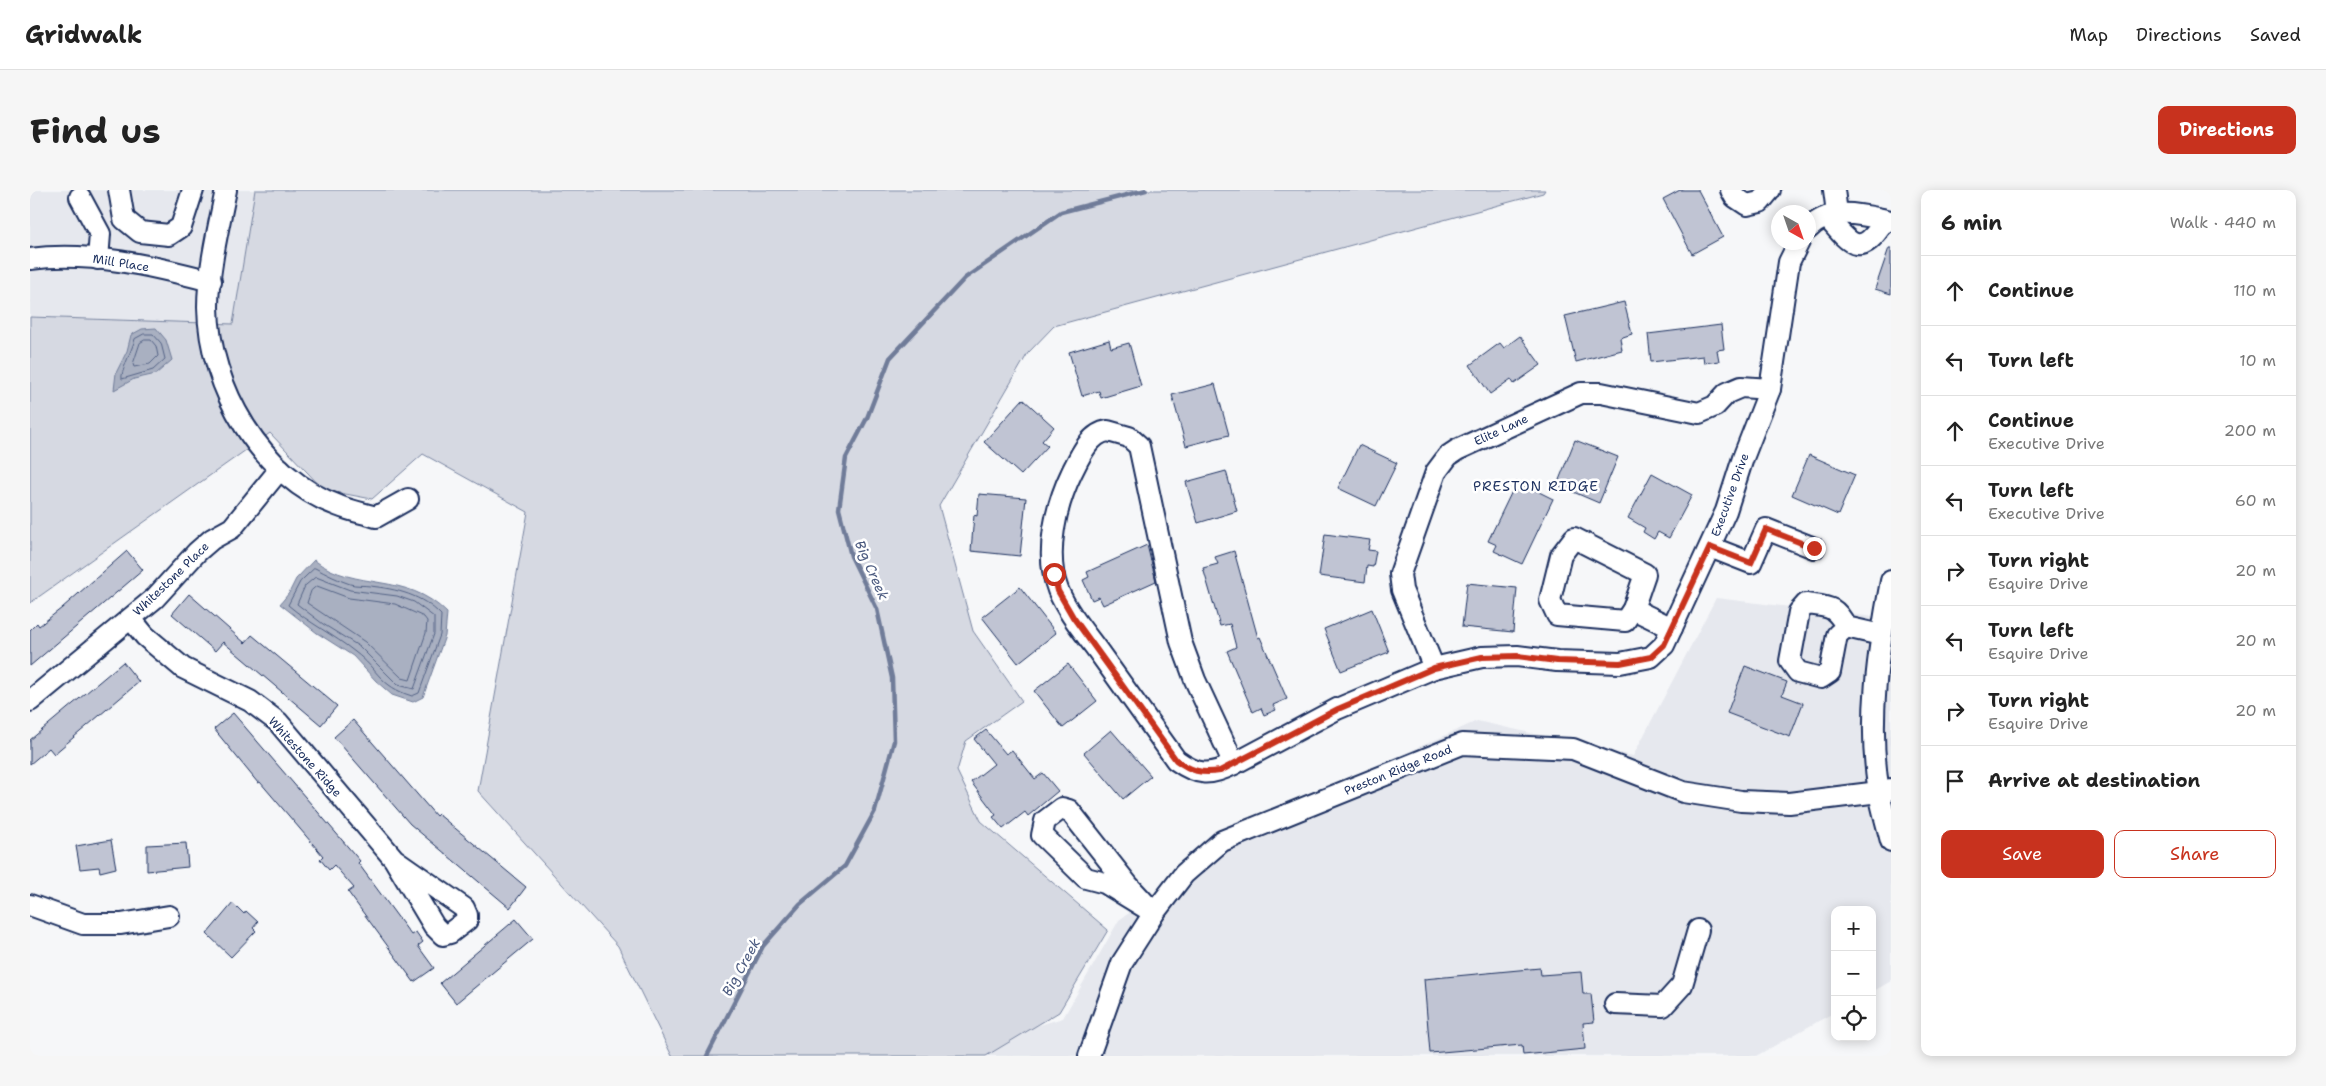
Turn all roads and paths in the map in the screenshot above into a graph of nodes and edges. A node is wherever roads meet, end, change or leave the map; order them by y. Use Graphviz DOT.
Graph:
graph roads {
  1 [pos="119,190"];
  2 [pos="192,190"];
  3 [pos="226,190"];
  4 [pos="1731,190"];
  5 [pos="1770,190"];
  6 [pos="1834,190"];
  7 [pos="80,197"];
  8 [pos="1832,215"];
  9 [pos="1888,221"];
  10 [pos="1816,224"];
  11 [pos="1795,250"];
  12 [pos="30,259"];
  13 [pos="98,259"];
  14 [pos="211,281"];
  15 [pos="1770,389"];
  16 [pos="280,469"];
  17 [pos="408,499"];
  18 [pos="1710,547"];
  19 [pos="1814,548"];
  20 [pos="1891,581"];
  21 [pos="1634,609"];
  22 [pos="131,619"];
  23 [pos="1846,627"];
  24 [pos="1672,628"];
  25 [pos="1880,635"];
  26 [pos="1434,668"];
  27 [pos="30,701"];
  28 [pos="1234,764"];
  29 [pos="1885,791"];
  30 [pos="1891,841"];
  31 [pos="394,859"];
  32 [pos="30,905"];
  33 [pos="1154,913"];
  34 [pos="169,916"];
  35 [pos="1698,930"];
  36 [pos="1615,1004"];
  37 [pos="1089,1056"];
  1 -- 2 [label="street"];
  3 -- 14 [label="street"];
  4 -- 5 [label="street"];
  6 -- 8 [label="street"];
  7 -- 13 [label="street"];
  8 -- 9 [label="street"];
  8 -- 9 [label="street"];
  8 -- 10 [label="street"];
  11 -- 15 [label="street, Executive Drive"];
  12 -- 13 [label="street, Mill Place"];
  13 -- 14 [label="street, Mill Place"];
  14 -- 16 [label="street"];
  15 -- 18 [label="street, Executive Drive"];
  15 -- 26 [label="street, Elite Lane"];
  16 -- 17 [label="street"];
  16 -- 22 [label="street, Whitestone Place"];
  18 -- 19 [label="street"];
  18 -- 24 [label="street, Executive Drive"];
  20 -- 25 [label="street"];
  21 -- 21 [label="street"];
  21 -- 24 [label="street"];
  22 -- 27 [label="street, Whitestone Place"];
  22 -- 31 [label="street, Whitestone Ridge"];
  23 -- 25 [label="street"];
  24 -- 26 [label="street, Executive Drive"];
  25 -- 29 [label="street"];
  26 -- 28 [label="street, Executive Drive"];
  28 -- 28 [label="street, Executive Drive"];
  29 -- 30 [label="street"];
  29 -- 33 [label="street, Preston Ridge Road"];
  32 -- 34 [label="street"];
  33 -- 33 [label="street"];
  33 -- 37 [label="street, Preston Ridge Road"];
  35 -- 36 [label="street"];
}
